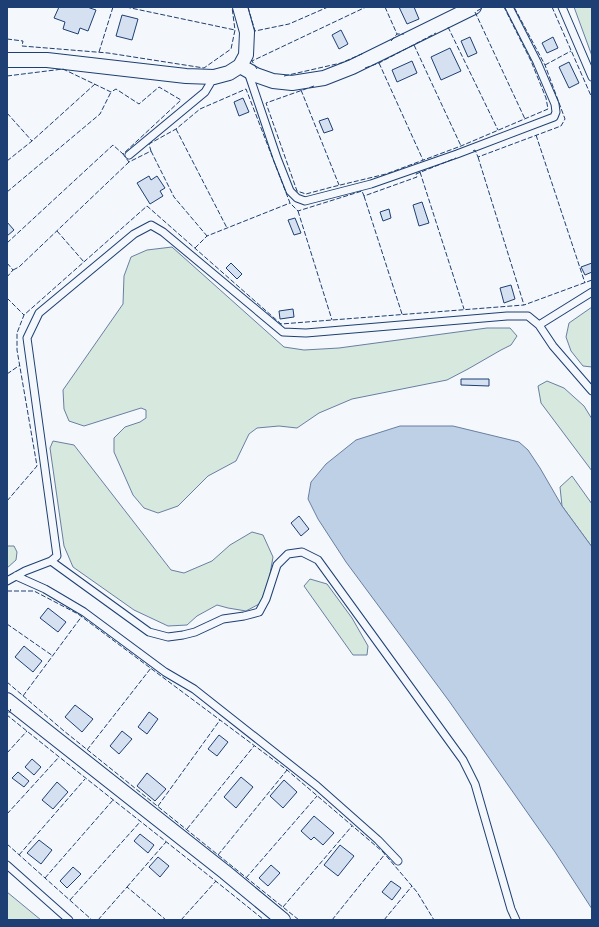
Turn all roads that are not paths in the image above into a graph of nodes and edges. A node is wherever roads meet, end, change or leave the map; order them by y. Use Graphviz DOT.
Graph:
graph roads {
  1 [pos="240,7"];
  2 [pos="474,7"];
  3 [pos="509,7"];
  4 [pos="562,7"];
  5 [pos="7,60"];
  6 [pos="244,68"];
  7 [pos="592,77"];
  8 [pos="214,78"];
  9 [pos="129,155"];
  10 [pos="592,292"];
  11 [pos="539,325"];
  12 [pos="592,391"];
  13 [pos="51,561"];
  14 [pos="16,576"];
  15 [pos="7,581"];
  16 [pos="7,700"];
  17 [pos="398,861"];
  18 [pos="7,865"];
  19 [pos="69,920"];
  20 [pos="283,920"];
  21 [pos="516,920"];
  1 -- 6 [label="street"];
  2 -- 6 [label="street"];
  3 -- 6 [label="lane"];
  4 -- 7 [label="lane"];
  5 -- 8 [label="street"];
  6 -- 8 [label="street"];
  8 -- 9 [label="lane"];
  10 -- 11 [label="lane"];
  11 -- 12 [label="lane"];
  11 -- 13 [label="lane"];
  13 -- 14 [label="lane"];
  13 -- 21 [label="lane"];
  14 -- 15 [label="lane"];
  14 -- 17 [label="lane"];
  16 -- 20 [label="street"];
  18 -- 19 [label="lane"];
}
